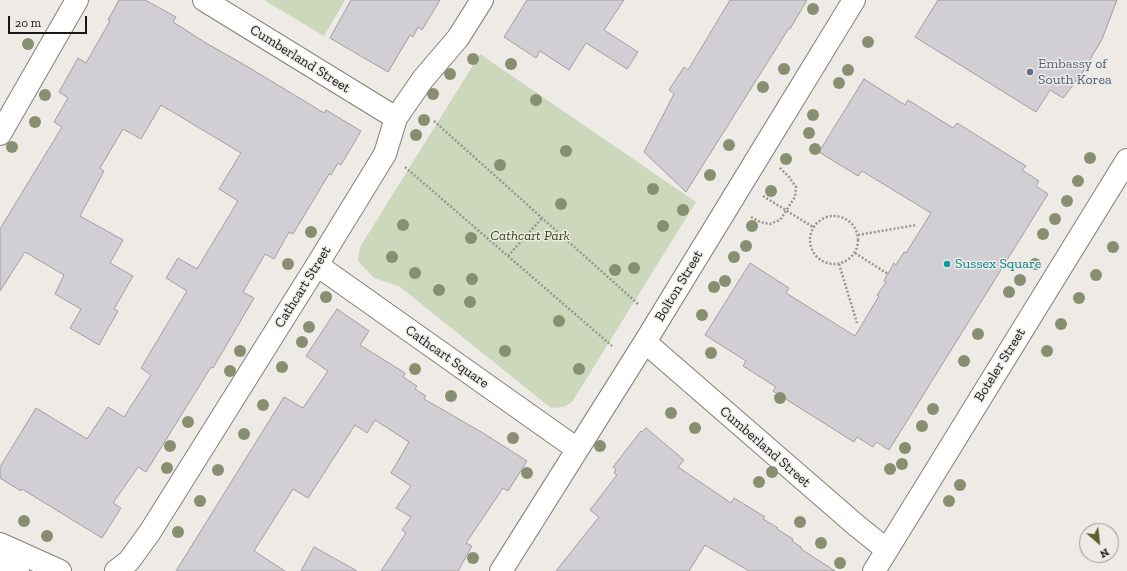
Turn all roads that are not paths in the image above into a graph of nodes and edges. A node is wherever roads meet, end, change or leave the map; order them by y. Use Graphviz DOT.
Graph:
graph roads {
  1 [pos="77,0"];
  2 [pos="204,0"];
  3 [pos="482,0"];
  4 [pos="854,0"];
  5 [pos="396,118"];
  6 [pos="0,134"];
  7 [pos="1127,160"];
  8 [pos="317,265"];
  9 [pos="645,342"];
  10 [pos="577,449"];
  11 [pos="0,544"];
  12 [pos="887,550"];
  13 [pos="0,558"];
  14 [pos="18,571"];
  15 [pos="60,571"];
  16 [pos="116,571"];
  17 [pos="502,571"];
  18 [pos="874,571"];
  1 -- 6 [label="main road"];
  2 -- 5 [label="main road, Cumberland Street"];
  3 -- 5 [label="main road, Cathcart Street"];
  4 -- 9 [label="main road, Bolton Street"];
  5 -- 8 [label="main road, Cathcart Street"];
  7 -- 12 [label="main road, Boteler Street"];
  8 -- 10 [label="main road, Cathcart Square"];
  8 -- 16 [label="main road, Cathcart Street"];
  9 -- 10 [label="main road, Bolton Street"];
  9 -- 12 [label="main road, Cumberland Street"];
  10 -- 17 [label="main road, Bolton Street"];
  11 -- 15 [label="main road"];
  12 -- 18 [label="main road, Boteler Street"];
  13 -- 14 [label="main road"];
}
